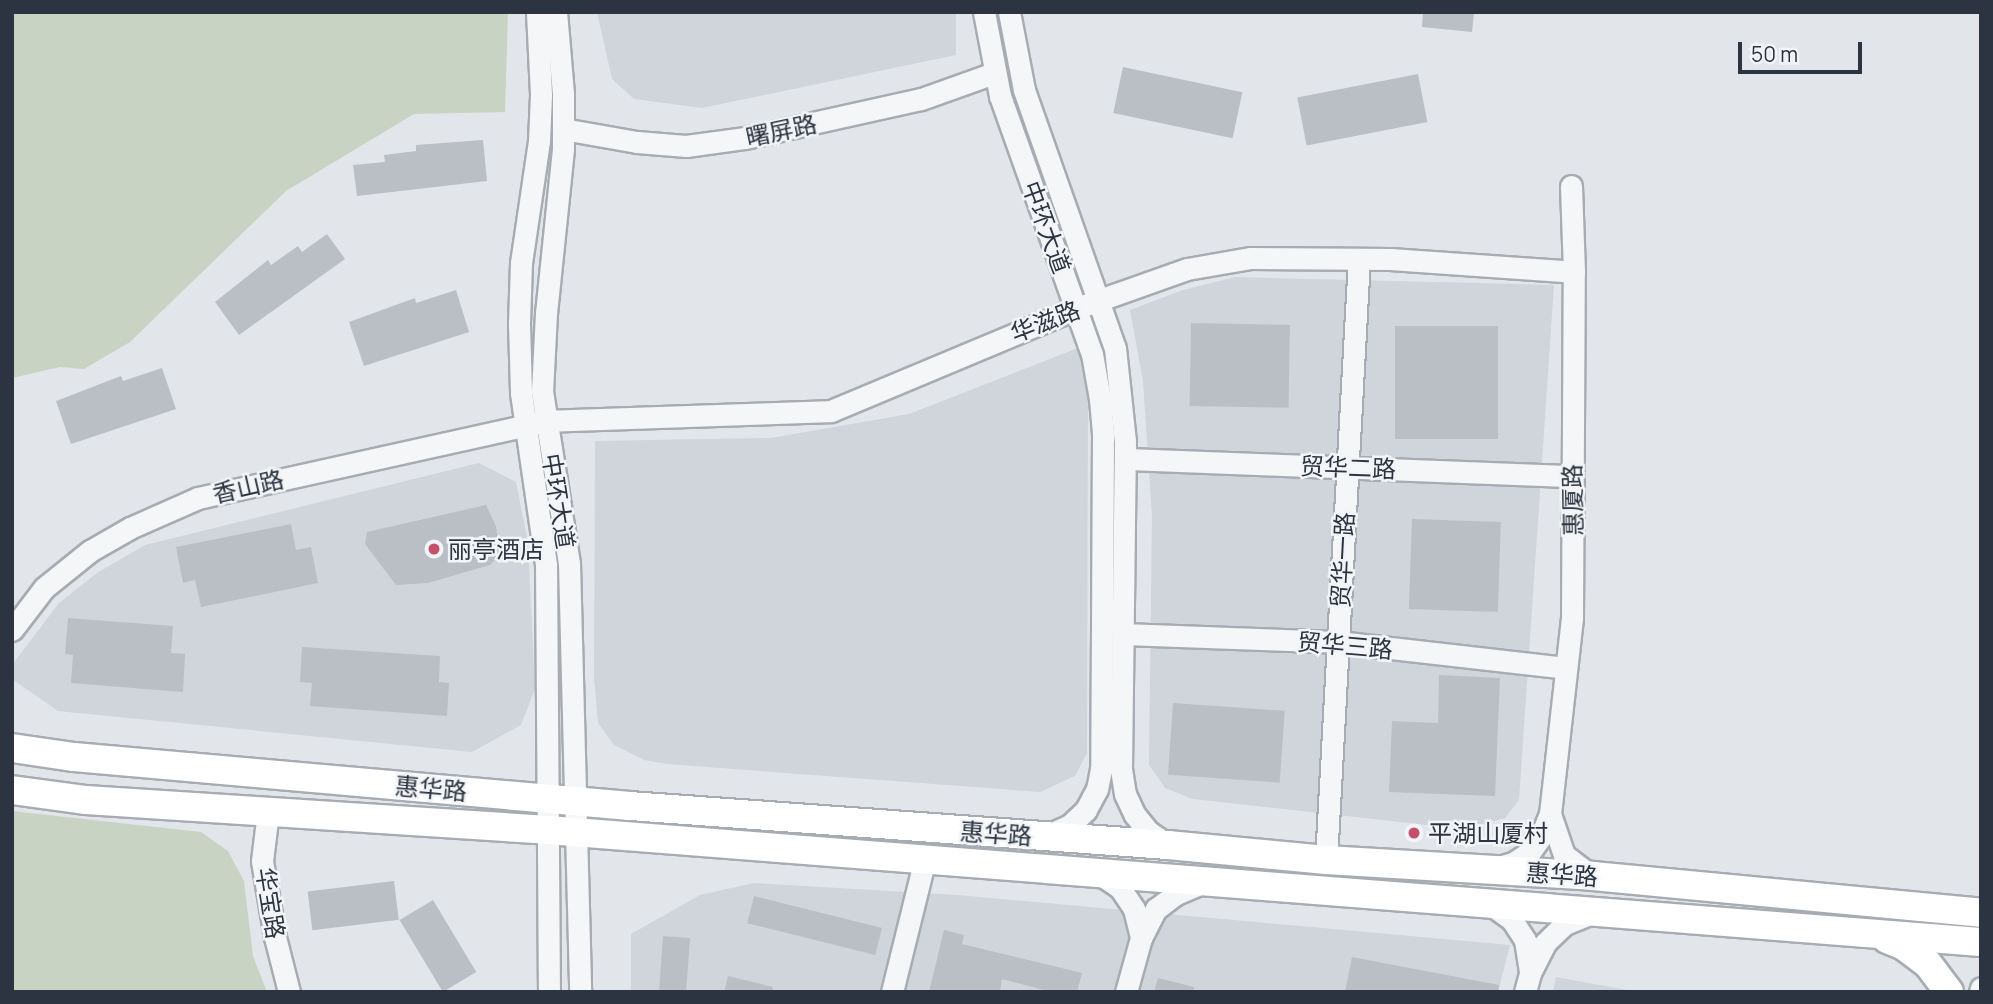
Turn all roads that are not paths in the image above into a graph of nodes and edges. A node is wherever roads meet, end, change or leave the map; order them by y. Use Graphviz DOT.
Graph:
graph roads {
  1 [pos="537,12"];
  2 [pos="556,12"];
  3 [pos="984,12"];
  4 [pos="1009,12"];
  5 [pos="995,73"];
  6 [pos="563,129"];
  7 [pos="1571,186"];
  8 [pos="1359,259"];
  9 [pos="1574,272"];
  10 [pos="1100,302"];
  11 [pos="1077,308"];
  12 [pos="547,421"];
  13 [pos="525,426"];
  14 [pos="1125,459"];
  15 [pos="1347,467"];
  16 [pos="1570,476"];
  17 [pos="12,629"];
  18 [pos="1123,634"];
  19 [pos="1338,642"];
  20 [pos="1566,668"];
  21 [pos="12,748"];
  22 [pos="12,790"];
  23 [pos="547,799"];
  24 [pos="575,801"];
  25 [pos="268,812"];
  26 [pos="1549,814"];
  27 [pos="548,830"];
  28 [pos="576,832"];
  29 [pos="1045,836"];
  30 [pos="1168,845"];
  31 [pos="925,859"];
  32 [pos="1326,860"];
  33 [pos="1490,869"];
  34 [pos="1098,873"];
  35 [pos="1593,876"];
  36 [pos="1205,881"];
  37 [pos="1490,904"];
  38 [pos="1594,912"];
  39 [pos="1981,913"];
  40 [pos="1875,934"];
  41 [pos="1141,938"];
  42 [pos="1981,942"];
  43 [pos="1528,982"];
  44 [pos="289,992"];
  45 [pos="549,992"];
  46 [pos="580,992"];
  47 [pos="892,992"];
  48 [pos="1126,992"];
  49 [pos="1949,992"];
  1 -- 13 [label="street, 中环大道"];
  2 -- 6 [label="street, 中环大道"];
  3 -- 5 [label="street, 中环大道"];
  4 -- 10 [label="street, 中环大道"];
  5 -- 6 [label="street, 曙屏路"];
  5 -- 11 [label="street, 中环大道"];
  6 -- 12 [label="street, 中环大道"];
  7 -- 9 [label="street, 惠厦路"];
  8 -- 9 [label="street, 华滋路"];
  8 -- 10 [label="street, 华滋路"];
  8 -- 15 [label="street, 贸华一路"];
  9 -- 16 [label="street, 惠厦路"];
  10 -- 11 [label="street, 华滋路"];
  10 -- 14 [label="street, 中环大道"];
  11 -- 12 [label="street, 华滋路"];
  11 -- 29 [label="street, 中环大道"];
  12 -- 13 [label="street, 华滋路"];
  12 -- 24 [label="street, 中环大道"];
  13 -- 17 [label="street, 香山路"];
  13 -- 23 [label="street, 中环大道"];
  14 -- 15 [label="street, 贸华二路"];
  14 -- 18 [label="street, 中环大道"];
  15 -- 16 [label="street, 贸华二路"];
  15 -- 19 [label="street, 贸华一路"];
  16 -- 20 [label="street, 惠厦路"];
  18 -- 19 [label="street, 贸华三路"];
  18 -- 30 [label="street, 中环大道"];
  19 -- 20 [label="street, 贸华三路"];
  19 -- 32 [label="street, 贸华一路"];
  20 -- 26 [label="street, 惠厦路"];
  21 -- 23 [label="main road, 惠华路"];
  22 -- 25 [label="main road, 惠华路"];
  23 -- 24 [label="main road, 惠华路"];
  23 -- 27 [label="street, 中环大道"];
  24 -- 28 [label="street, 中环大道"];
  24 -- 29 [label="main road, 惠华路"];
  25 -- 27 [label="main road, 惠华路"];
  25 -- 44 [label="street, 华宝路"];
  26 -- 33 [label="street"];
  26 -- 35 [label="street"];
  27 -- 28 [label="main road, 惠华路"];
  27 -- 45 [label="street, 中环大道"];
  28 -- 31 [label="main road, 惠华路"];
  28 -- 46 [label="street, 中环大道"];
  29 -- 30 [label="main road, 惠华路"];
  30 -- 32 [label="main road, 惠华路"];
  31 -- 34 [label="main road, 惠华路"];
  31 -- 47 [label="street"];
  32 -- 33 [label="main road, 惠华路"];
  33 -- 35 [label="main road, 惠华路"];
  34 -- 36 [label="main road, 惠华路"];
  34 -- 41 [label="street"];
  35 -- 39 [label="main road, 惠华路"];
  36 -- 37 [label="main road, 惠华路"];
  36 -- 41 [label="street"];
  37 -- 38 [label="main road, 惠华路"];
  37 -- 43 [label="street"];
  38 -- 40 [label="main road, 惠华路"];
  38 -- 43 [label="street"];
  40 -- 42 [label="main road, 惠华路"];
  40 -- 49 [label="main road"];
  41 -- 48 [label="street"];
}
